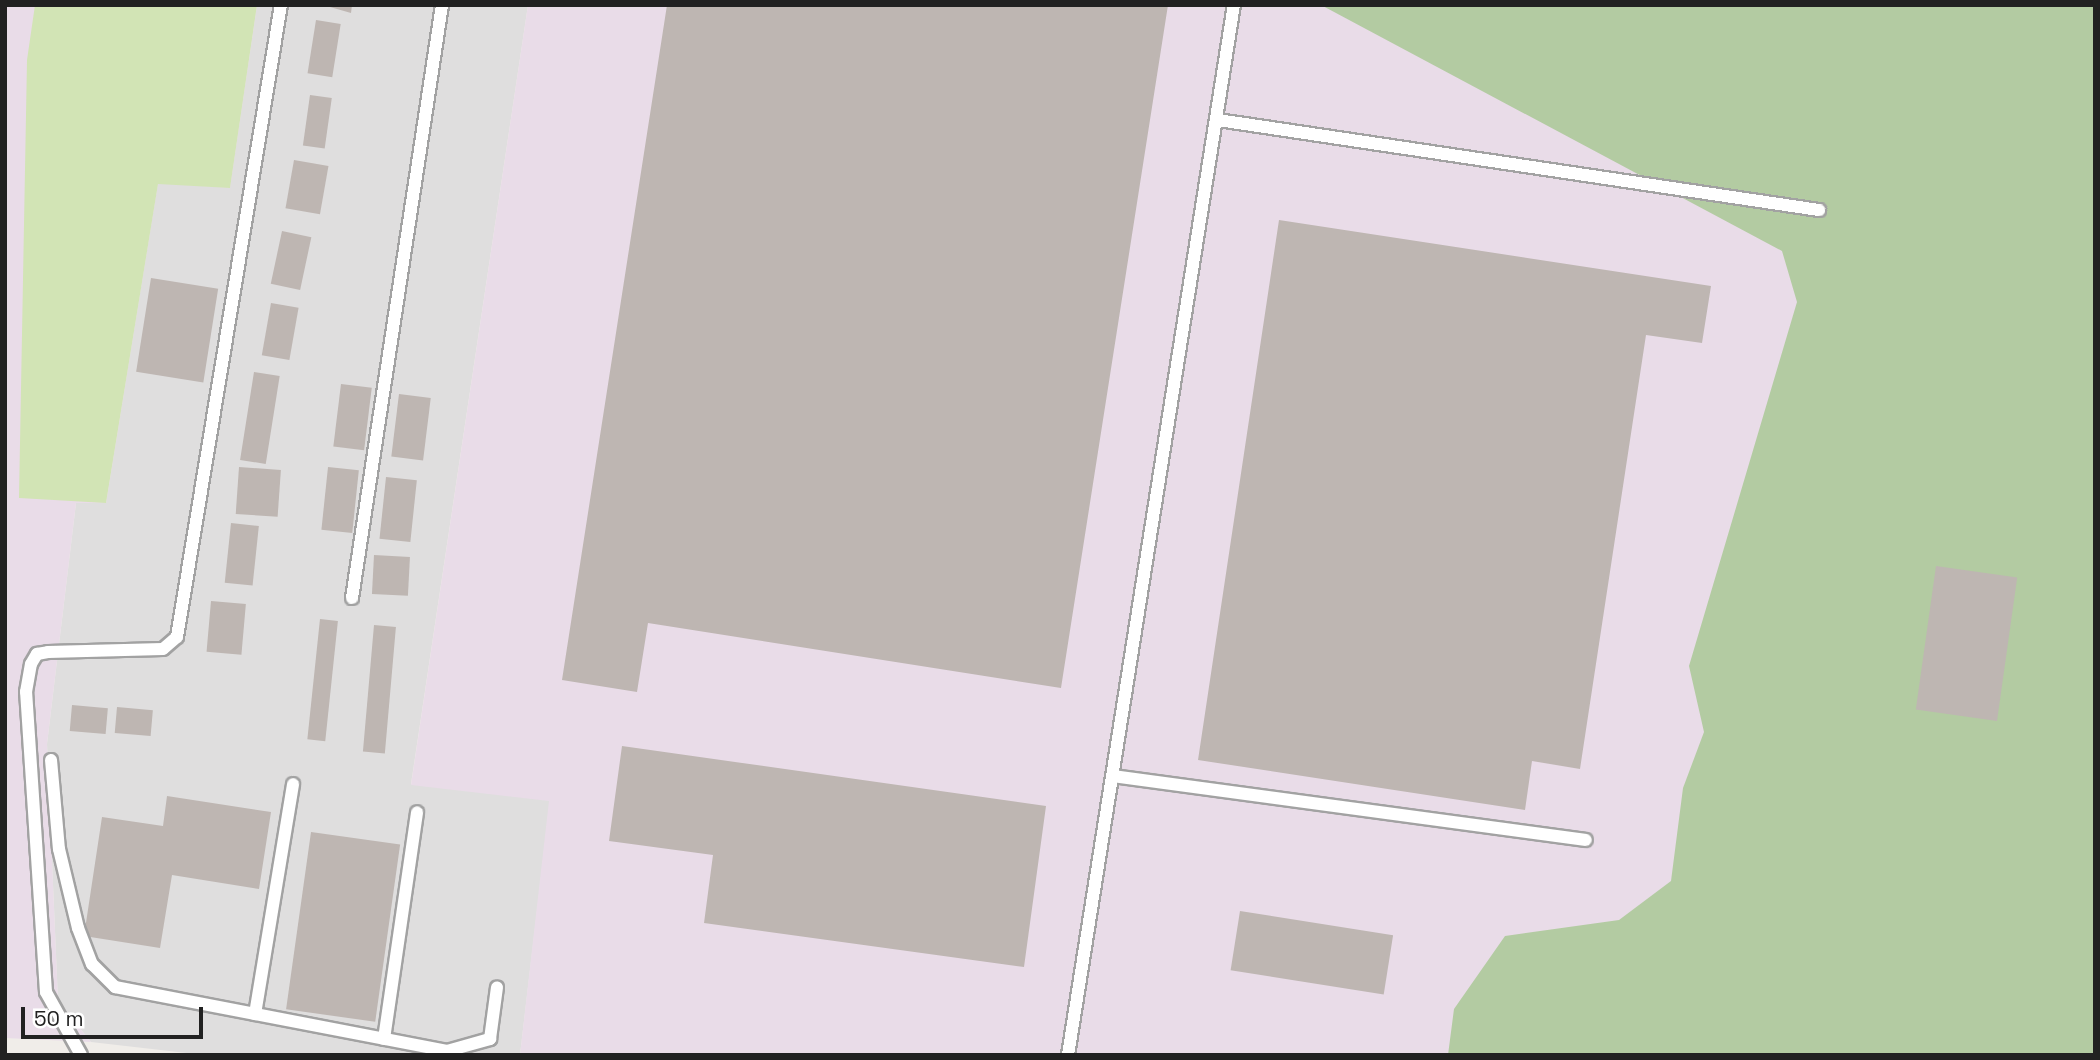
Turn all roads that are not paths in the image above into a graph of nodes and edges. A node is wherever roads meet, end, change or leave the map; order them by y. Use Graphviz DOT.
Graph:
graph roads {
  1 [pos="281,5"];
  2 [pos="442,5"];
  3 [pos="1234,5"];
  4 [pos="1218,120"];
  5 [pos="1819,210"];
  6 [pos="352,598"];
  7 [pos="51,760"];
  8 [pos="1113,776"];
  9 [pos="293,784"];
  10 [pos="416,811"];
  11 [pos="1586,840"];
  12 [pos="497,987"];
  13 [pos="255,1014"];
  14 [pos="384,1039"];
  15 [pos="423,1051"];
  16 [pos="81,1055"];
  17 [pos="1068,1055"];
  1 -- 16 [label="lane"];
  2 -- 6 [label="lane"];
  3 -- 4 [label="lane"];
  4 -- 5 [label="lane"];
  4 -- 8 [label="lane"];
  7 -- 13 [label="lane"];
  8 -- 11 [label="lane"];
  8 -- 17 [label="lane"];
  9 -- 13 [label="lane"];
  10 -- 14 [label="lane"];
  12 -- 15 [label="lane"];
  13 -- 14 [label="lane"];
  14 -- 15 [label="lane"];
}
